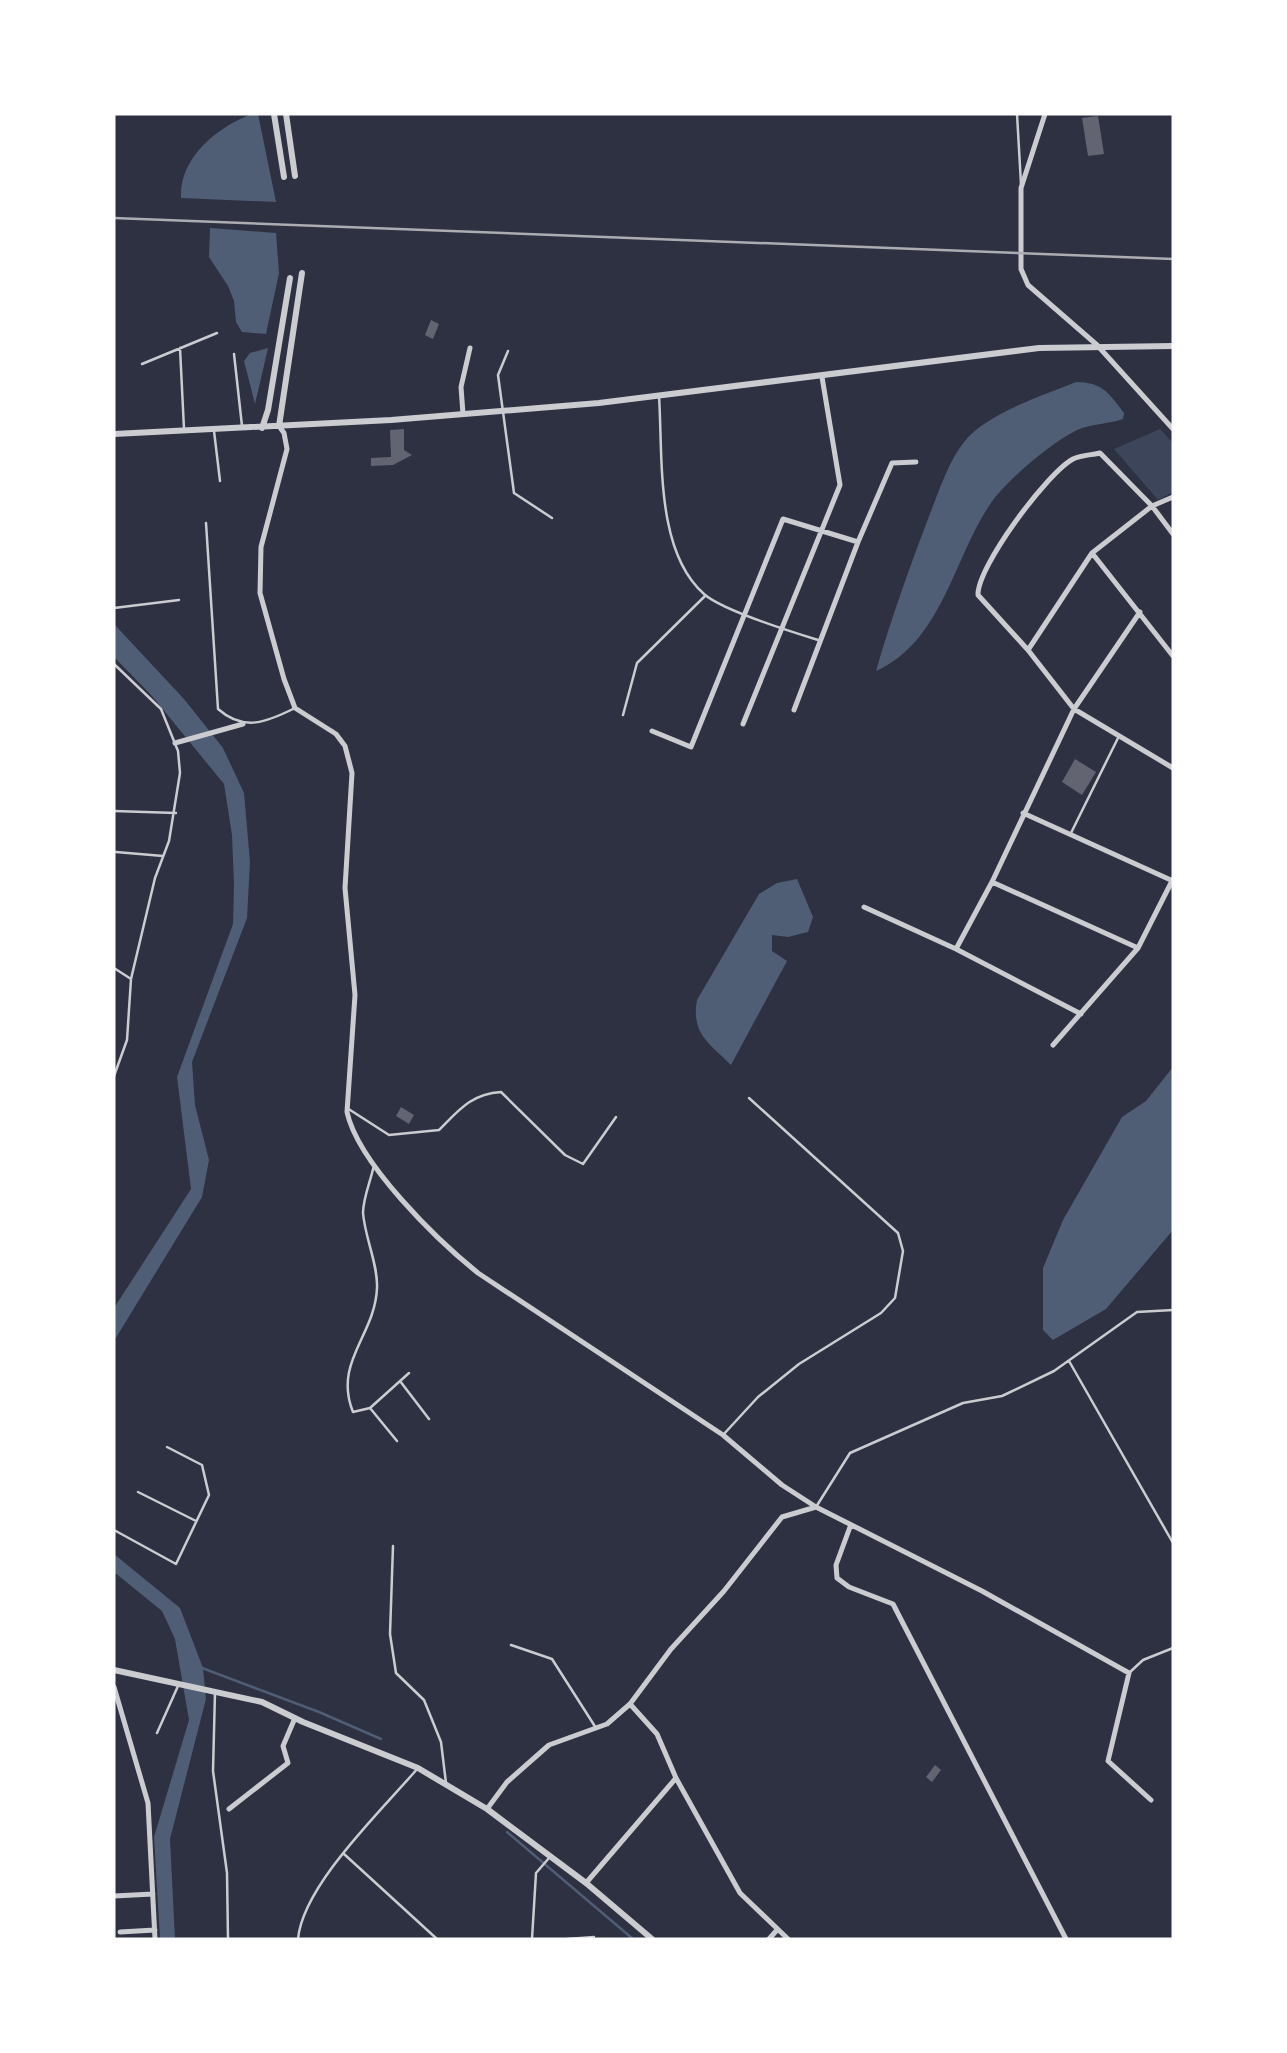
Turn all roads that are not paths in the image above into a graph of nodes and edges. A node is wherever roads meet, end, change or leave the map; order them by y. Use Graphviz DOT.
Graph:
graph roads {
  1 [pos="274,114"];
  2 [pos="286,114"];
  3 [pos="1017,114"];
  4 [pos="1045,114"];
  5 [pos="295,176"];
  6 [pos="284,177"];
  7 [pos="1021,188"];
  8 [pos="302,273"];
  9 [pos="289,278"];
  10 [pos="217,333"];
  11 [pos="1097,345"];
  12 [pos="1173,346"];
  13 [pos="180,348"];
  14 [pos="470,348"];
  15 [pos="508,351"];
  16 [pos="234,355"];
  17 [pos="142,364"];
  18 [pos="822,377"];
  19 [pos="659,396"];
  20 [pos="503,411"];
  21 [pos="463,414"];
  22 [pos="279,426"];
  23 [pos="262,428"];
  24 [pos="243,429"];
  25 [pos="1173,429"];
  26 [pos="214,431"];
  27 [pos="184,433"];
  28 [pos="114,434"];
  29 [pos="916,462"];
  30 [pos="220,481"];
  31 [pos="1173,497"];
  32 [pos="1152,506"];
  33 [pos="552,518"];
  34 [pos="206,523"];
  35 [pos="819,531"];
  36 [pos="1173,534"];
  37 [pos="858,542"];
  38 [pos="1092,552"];
  39 [pos="705,596"];
  40 [pos="179,600"];
  41 [pos="114,608"];
  42 [pos="1140,612"];
  43 [pos="745,614"];
  44 [pos="779,629"];
  45 [pos="821,640"];
  46 [pos="1028,650"];
  47 [pos="1173,656"];
  48 [pos="114,664"];
  49 [pos="295,708"];
  50 [pos="1074,709"];
  51 [pos="794,710"];
  52 [pos="623,715"];
  53 [pos="243,724"];
  54 [pos="743,724"];
  55 [pos="652,731"];
  56 [pos="1118,738"];
  57 [pos="175,743"];
  58 [pos="1173,768"];
  59 [pos="114,811"];
  60 [pos="176,813"];
  61 [pos="1023,813"];
  62 [pos="1071,833"];
  63 [pos="116,852"];
  64 [pos="163,856"];
  65 [pos="1173,880"];
  66 [pos="992,882"];
  67 [pos="864,907"];
  68 [pos="1138,948"];
  69 [pos="956,949"];
  70 [pos="114,968"];
  71 [pos="131,979"];
  72 [pos="1081,1014"];
  73 [pos="1054,1045"];
  74 [pos="114,1076"];
  75 [pos="749,1098"];
  76 [pos="347,1108"];
  77 [pos="616,1116"];
  78 [pos="374,1166"];
  79 [pos="1173,1310"];
  80 [pos="1068,1361"];
  81 [pos="409,1373"];
  82 [pos="400,1381"];
  83 [pos="370,1408"];
  84 [pos="429,1419"];
  85 [pos="723,1435"];
  86 [pos="397,1441"];
  87 [pos="167,1447"];
  88 [pos="138,1492"];
  89 [pos="816,1507"];
  90 [pos="196,1521"];
  91 [pos="850,1527"];
  92 [pos="114,1530"];
  93 [pos="1173,1543"];
  94 [pos="393,1546"];
  95 [pos="511,1645"];
  96 [pos="1173,1648"];
  97 [pos="114,1670"];
  98 [pos="1129,1673"];
  99 [pos="179,1683"];
  100 [pos="114,1687"];
  101 [pos="211,1689"];
  102 [pos="630,1704"];
  103 [pos="295,1718"];
  104 [pos="597,1729"];
  105 [pos="157,1733"];
  106 [pos="418,1768"];
  107 [pos="676,1779"];
  108 [pos="446,1786"];
  109 [pos="1151,1800"];
  110 [pos="229,1809"];
  111 [pos="487,1809"];
  112 [pos="344,1854"];
  113 [pos="550,1858"];
  114 [pos="586,1884"];
  115 [pos="153,1894"];
  116 [pos="114,1896"];
  117 [pos="155,1930"];
  118 [pos="777,1930"];
  119 [pos="120,1932"];
  120 [pos="594,1937"];
  121 [pos="155,1939"];
  122 [pos="228,1939"];
  123 [pos="298,1939"];
  124 [pos="437,1939"];
  125 [pos="532,1939"];
  126 [pos="567,1939"];
  127 [pos="652,1939"];
  128 [pos="769,1939"];
  129 [pos="788,1939"];
  130 [pos="1066,1939"];
  1 -- 6 [label="street"];
  2 -- 5 [label="street"];
  3 -- 7 [label="lane"];
  4 -- 7 [label="street"];
  7 -- 11 [label="street"];
  8 -- 22 [label="street"];
  9 -- 23 [label="street"];
  10 -- 13 [label="lane"];
  11 -- 12 [label="street"];
  11 -- 18 [label="street"];
  11 -- 25 [label="street"];
  13 -- 17 [label="lane"];
  13 -- 27 [label="lane"];
  14 -- 21 [label="street"];
  15 -- 20 [label="lane"];
  16 -- 24 [label="lane"];
  18 -- 19 [label="street"];
  18 -- 35 [label="street"];
  19 -- 20 [label="street"];
  19 -- 39 [label="lane"];
  20 -- 21 [label="street"];
  20 -- 33 [label="lane"];
  21 -- 22 [label="street"];
  22 -- 23 [label="street"];
  22 -- 49 [label="street"];
  23 -- 24 [label="street"];
  24 -- 26 [label="street"];
  26 -- 27 [label="street"];
  26 -- 30 [label="lane"];
  27 -- 28 [label="street"];
  29 -- 37 [label="street"];
  31 -- 32 [label="street"];
  32 -- 36 [label="street"];
  32 -- 38 [label="street"];
  32 -- 46 [label="street"];
  34 -- 53 [label="lane"];
  35 -- 37 [label="street"];
  35 -- 43 [label="street"];
  35 -- 44 [label="street"];
  37 -- 45 [label="street"];
  38 -- 42 [label="street"];
  38 -- 46 [label="street"];
  39 -- 43 [label="lane"];
  39 -- 52 [label="lane"];
  40 -- 41 [label="lane"];
  42 -- 47 [label="street"];
  42 -- 50 [label="street"];
  43 -- 44 [label="lane"];
  43 -- 55 [label="street"];
  44 -- 45 [label="lane"];
  44 -- 54 [label="street"];
  45 -- 51 [label="street"];
  46 -- 50 [label="street"];
  48 -- 57 [label="lane"];
  49 -- 53 [label="lane"];
  49 -- 76 [label="street"];
  50 -- 56 [label="street"];
  50 -- 61 [label="street"];
  53 -- 57 [label="street"];
  56 -- 58 [label="street"];
  56 -- 62 [label="lane"];
  57 -- 60 [label="lane"];
  59 -- 60 [label="lane"];
  60 -- 64 [label="lane"];
  61 -- 62 [label="street"];
  61 -- 66 [label="street"];
  62 -- 65 [label="street"];
  63 -- 64 [label="lane"];
  64 -- 71 [label="lane"];
  65 -- 68 [label="street"];
  66 -- 68 [label="street"];
  66 -- 69 [label="street"];
  67 -- 69 [label="street"];
  68 -- 72 [label="street"];
  69 -- 72 [label="street"];
  70 -- 71 [label="lane"];
  71 -- 74 [label="lane"];
  72 -- 73 [label="street"];
  75 -- 85 [label="lane"];
  76 -- 77 [label="lane"];
  76 -- 78 [label="street"];
  78 -- 83 [label="lane"];
  78 -- 85 [label="street"];
  79 -- 80 [label="lane"];
  80 -- 89 [label="lane"];
  80 -- 93 [label="lane"];
  81 -- 82 [label="lane"];
  82 -- 83 [label="lane"];
  82 -- 84 [label="lane"];
  83 -- 86 [label="lane"];
  85 -- 89 [label="street"];
  87 -- 90 [label="lane"];
  88 -- 90 [label="lane"];
  89 -- 91 [label="street"];
  89 -- 102 [label="street"];
  90 -- 92 [label="lane"];
  91 -- 98 [label="street"];
  91 -- 130 [label="street"];
  94 -- 108 [label="lane"];
  95 -- 104 [label="lane"];
  96 -- 98 [label="lane"];
  97 -- 99 [label="street"];
  98 -- 109 [label="street"];
  99 -- 101 [label="street"];
  99 -- 105 [label="lane"];
  100 -- 115 [label="street"];
  101 -- 103 [label="street"];
  101 -- 122 [label="lane"];
  102 -- 104 [label="street"];
  102 -- 107 [label="street"];
  103 -- 106 [label="street"];
  103 -- 110 [label="street"];
  104 -- 111 [label="street"];
  106 -- 108 [label="street"];
  106 -- 112 [label="lane"];
  107 -- 114 [label="street"];
  107 -- 118 [label="street"];
  108 -- 111 [label="street"];
  111 -- 113 [label="street"];
  112 -- 123 [label="lane"];
  112 -- 124 [label="lane"];
  113 -- 114 [label="street"];
  113 -- 125 [label="lane"];
  114 -- 127 [label="street"];
  115 -- 116 [label="street"];
  115 -- 117 [label="street"];
  117 -- 119 [label="street"];
  117 -- 121 [label="street"];
  118 -- 128 [label="street"];
  118 -- 129 [label="street"];
  120 -- 126 [label="lane"];
}
